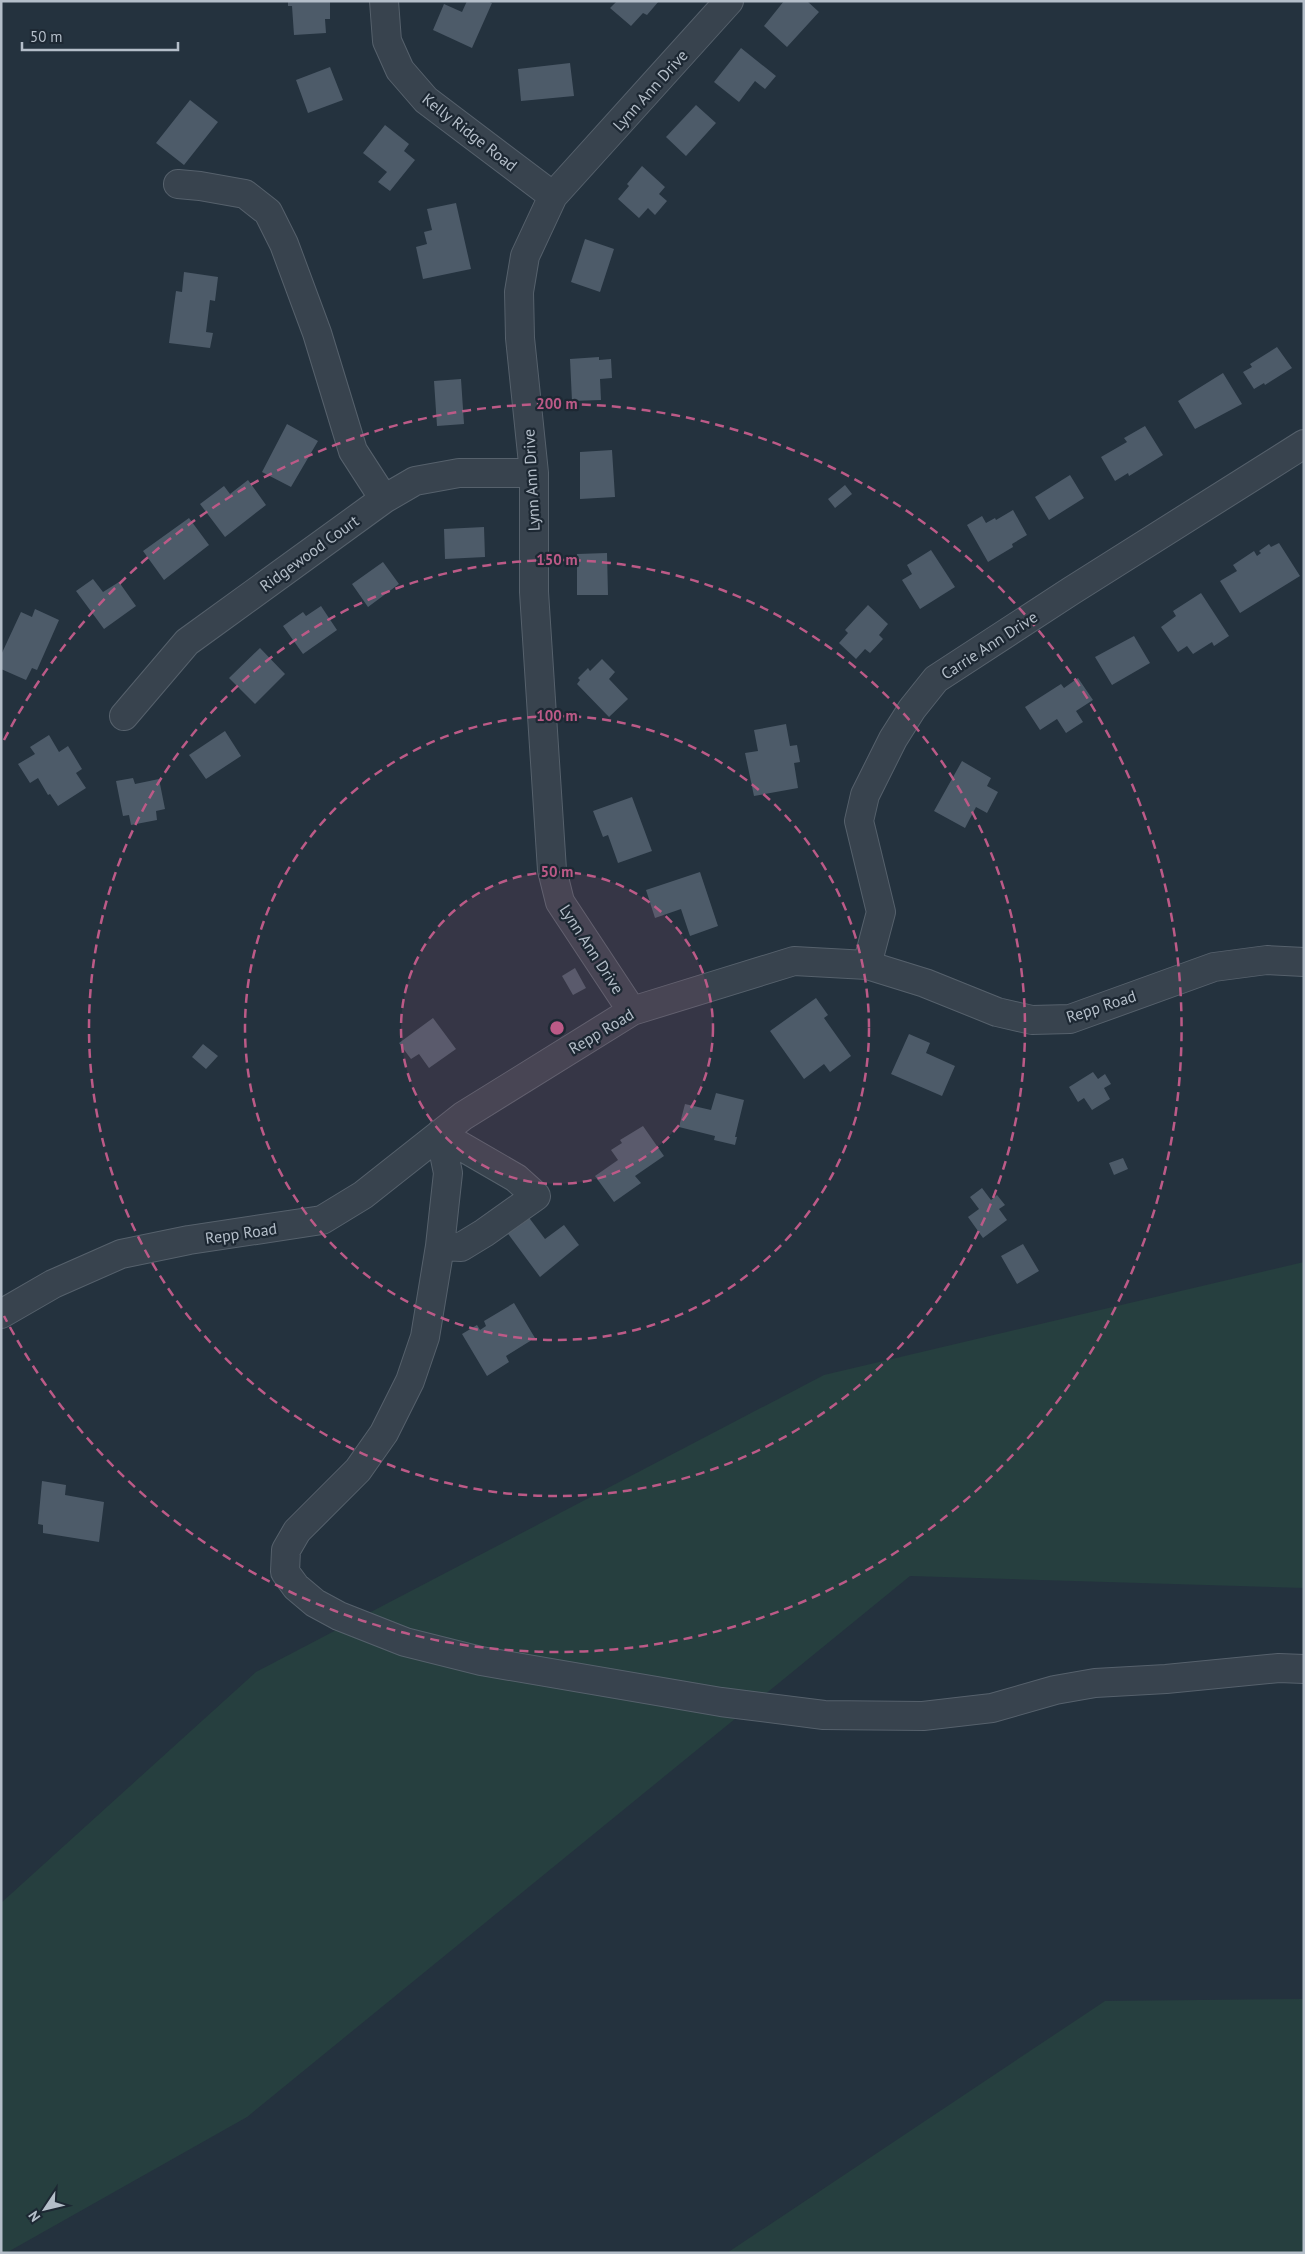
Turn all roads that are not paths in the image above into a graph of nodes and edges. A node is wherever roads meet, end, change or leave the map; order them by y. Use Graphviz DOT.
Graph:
graph roads {
  1 [pos="384,1"];
  2 [pos="729,1"];
  3 [pos="178,184"];
  4 [pos="553,196"];
  5 [pos="1304,444"];
  6 [pos="534,473"];
  7 [pos="384,499"];
  8 [pos="124,716"];
  9 [pos="1304,962"];
  10 [pos="867,965"];
  11 [pos="632,1011"];
  12 [pos="440,1134"];
  13 [pos="440,1246"];
  14 [pos="1,1314"];
  15 [pos="1304,1669"];
  1 -- 4 [label="street, Kelly Ridge Road"];
  2 -- 4 [label="street, Lynn Ann Drive"];
  3 -- 7 [label="street"];
  4 -- 6 [label="street, Lynn Ann Drive"];
  5 -- 10 [label="street, Carrie Ann Drive"];
  6 -- 7 [label="street, Ridgewood Court"];
  6 -- 11 [label="street, Lynn Ann Drive"];
  7 -- 8 [label="street, Ridgewood Court"];
  9 -- 10 [label="street, Repp Road"];
  10 -- 11 [label="street, Repp Road"];
  11 -- 12 [label="street, Repp Road"];
  12 -- 13 [label="street"];
  12 -- 13 [label="street"];
  12 -- 14 [label="street, Repp Road"];
  13 -- 15 [label="street"];
}
